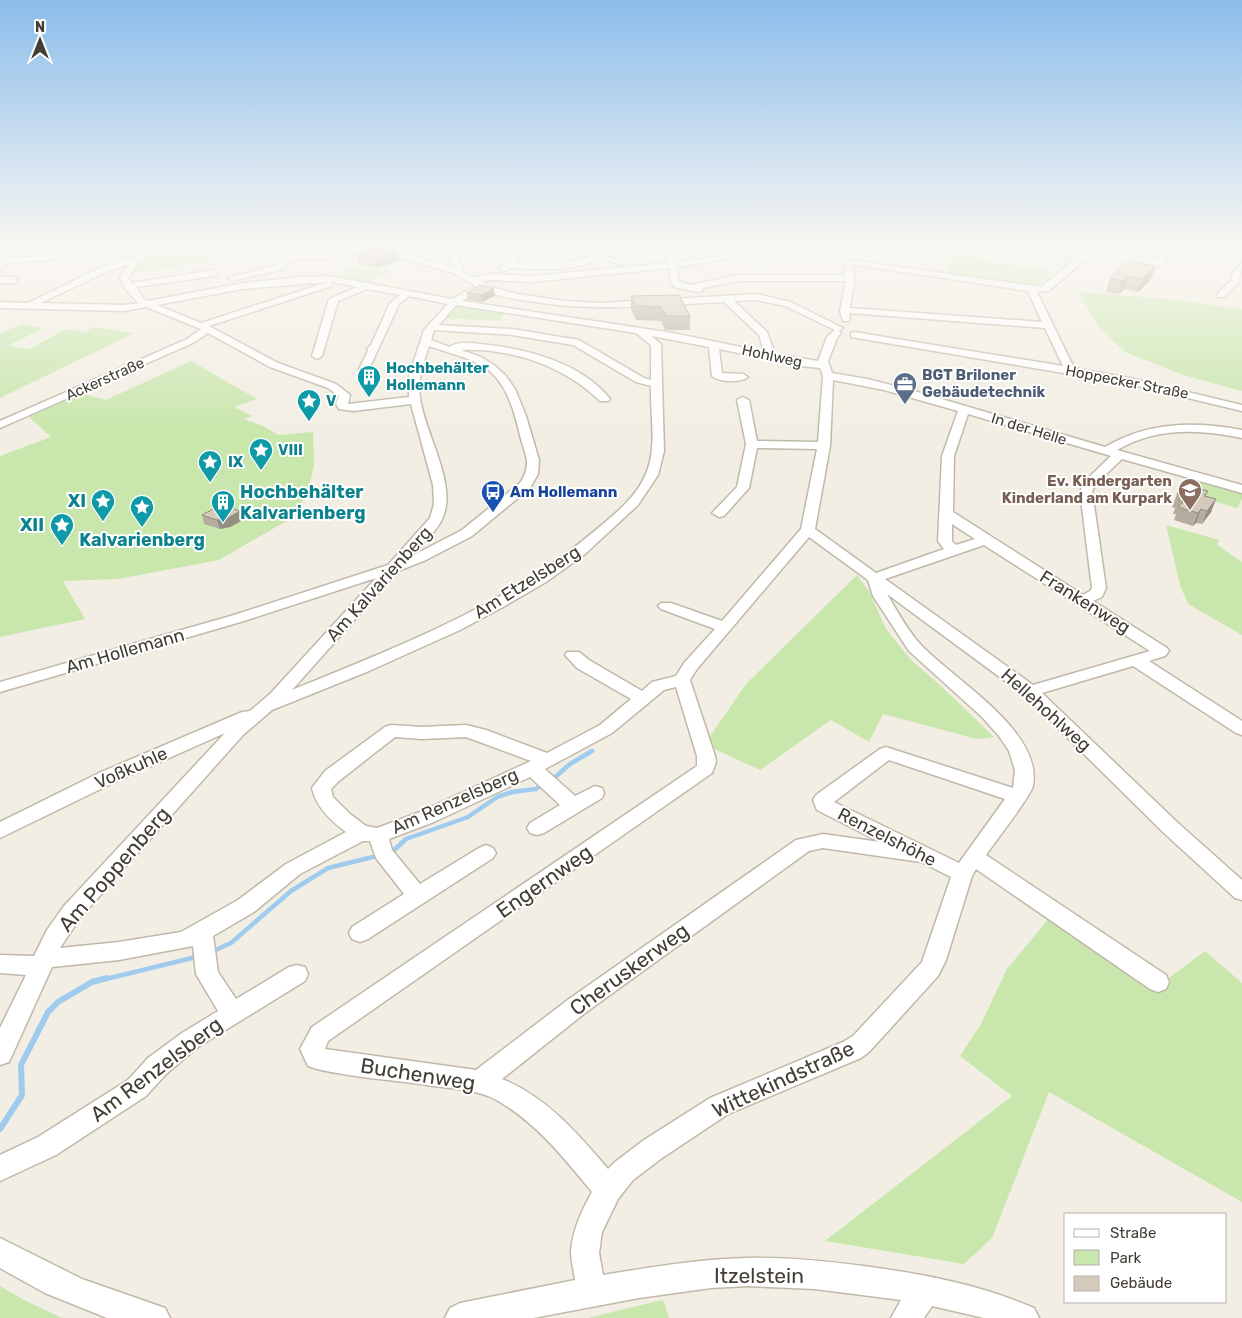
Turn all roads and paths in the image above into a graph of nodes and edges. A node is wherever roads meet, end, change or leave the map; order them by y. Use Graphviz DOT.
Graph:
graph roads {
  1 [pos="26,307"];
  2 [pos="74,307"];
  3 [pos="130,307"];
  4 [pos="155,307"];
  5 [pos="265,307"];
  6 [pos="331,307"];
  7 [pos="393,307"];
  8 [pos="450,307"];
  9 [pos="484,307"];
  10 [pos="734,307"];
  11 [pos="794,307"];
  12 [pos="846,307"];
  13 [pos="1039,307"];
  14 [pos="0,317"];
  15 [pos="1047,325"];
  16 [pos="204,327"];
  17 [pos="432,327"];
  18 [pos="844,327"];
  19 [pos="638,330"];
  20 [pos="425,341"];
  21 [pos="714,344"];
  22 [pos="445,349"];
  23 [pos="763,355"];
  24 [pos="317,356"];
  25 [pos="364,369"];
  26 [pos="1070,370"];
  27 [pos="825,371"];
  28 [pos="743,377"];
  29 [pos="656,384"];
  30 [pos="604,399"];
  31 [pos="415,400"];
  32 [pos="743,400"];
  33 [pos="1242,408"];
  34 [pos="964,410"];
  35 [pos="0,425"];
  36 [pos="1242,434"];
  37 [pos="752,444"];
  38 [pos="824,446"];
  39 [pos="1111,454"];
  40 [pos="1242,489"];
  41 [pos="719,514"];
  42 [pos="946,514"];
  43 [pos="808,530"];
  44 [pos="987,539"];
  45 [pos="953,551"];
  46 [pos="394,568"];
  47 [pos="875,578"];
  48 [pos="1083,600"];
  49 [pos="666,606"];
  50 [pos="724,627"];
  51 [pos="573,655"];
  52 [pos="1137,661"];
  53 [pos="682,680"];
  54 [pos="0,687"];
  55 [pos="1030,691"];
  56 [pos="642,698"];
  57 [pos="265,709"];
  58 [pos="1242,729"];
  59 [pos="539,764"];
  60 [pos="595,793"];
  61 [pos="1018,796"];
  62 [pos="572,805"];
  63 [pos="537,828"];
  64 [pos="0,831"];
  65 [pos="370,834"];
  66 [pos="486,853"];
  67 [pos="922,855"];
  68 [pos="968,866"];
  69 [pos="1242,892"];
  70 [pos="418,896"];
  71 [pos="202,932"];
  72 [pos="360,933"];
  73 [pos="43,962"];
  74 [pos="0,964"];
  75 [pos="297,974"];
  76 [pos="1158,982"];
  77 [pos="232,1013"];
  78 [pos="312,1049"];
  79 [pos="0,1054"];
  80 [pos="480,1082"];
  81 [pos="0,1168"];
  82 [pos="608,1190"];
  83 [pos="0,1252"];
  84 [pos="926,1289"];
  85 [pos="591,1291"];
  86 [pos="155,1318"];
  87 [pos="460,1318"];
  88 [pos="906,1318"];
  89 [pos="1024,1318"];
  1 -- 14 [label="street"];
  2 -- 3 [label="street, Hohlweg"];
  4 -- 16 [label="street"];
  5 -- 16 [label="street"];
  6 -- 24 [label="street"];
  7 -- 25 [label="street"];
  8 -- 17 [label="street, Am Kalvarienberg"];
  9 -- 19 [label="street, Hohlweg"];
  10 -- 23 [label="street"];
  11 -- 18 [label="street"];
  12 -- 18 [label="street"];
  13 -- 15 [label="street"];
  15 -- 18 [label="street"];
  15 -- 26 [label="street"];
  16 -- 31 [label="street"];
  16 -- 35 [label="street, Ackerstraße"];
  17 -- 20 [label="street, Am Kalvarienberg"];
  17 -- 29 [label="street"];
  18 -- 26 [label="street, Hoppecker Straße"];
  18 -- 27 [label="street"];
  19 -- 21 [label="street, Hohlweg"];
  19 -- 29 [label="street, Am Etzelsberg"];
  20 -- 22 [label="street, Am Hollemann"];
  20 -- 31 [label="street, Am Kalvarienberg"];
  21 -- 23 [label="street, Hohlweg"];
  21 -- 28 [label="street"];
  22 -- 30 [label="street"];
  22 -- 46 [label="street, Am Hollemann"];
  23 -- 27 [label="street, Hohlweg"];
  26 -- 33 [label="street, Hoppecker Straße"];
  27 -- 34 [label="street, In der Helle"];
  27 -- 38 [label="street"];
  29 -- 57 [label="street, Am Etzelsberg"];
  31 -- 46 [label="street, Am Kalvarienberg"];
  32 -- 37 [label="street"];
  34 -- 39 [label="street, In der Helle"];
  34 -- 42 [label="street"];
  36 -- 39 [label="street"];
  37 -- 38 [label="street"];
  37 -- 41 [label="street"];
  38 -- 43 [label="street"];
  39 -- 40 [label="street, In der Helle"];
  39 -- 48 [label="street"];
  42 -- 44 [label="street, Frankenweg"];
  42 -- 45 [label="street"];
  43 -- 47 [label="street, Hellehohlweg"];
  43 -- 50 [label="street"];
  44 -- 45 [label="street"];
  44 -- 48 [label="street, Frankenweg"];
  45 -- 47 [label="street"];
  46 -- 54 [label="street, Am Hollemann"];
  46 -- 57 [label="street, Am Kalvarienberg"];
  47 -- 55 [label="street, Hellehohlweg"];
  47 -- 61 [label="street, Wittekindstraße"];
  48 -- 52 [label="street, Frankenweg"];
  49 -- 50 [label="street"];
  50 -- 53 [label="street"];
  51 -- 56 [label="street"];
  52 -- 55 [label="street, Frankenweg"];
  52 -- 58 [label="street"];
  53 -- 56 [label="street, Am Renzelsberg"];
  53 -- 78 [label="street, Engernweg"];
  55 -- 69 [label="street, Hellehohlweg"];
  56 -- 59 [label="street, Am Renzelsberg"];
  57 -- 64 [label="street, Voßkuhle"];
  57 -- 73 [label="street, Am Poppenberg"];
  59 -- 62 [label="street, Am Renzelsberg"];
  59 -- 65 [label="street, Am Renzelsberg"];
  59 -- 65 [label="street"];
  60 -- 62 [label="street"];
  61 -- 67 [label="street, Renzelshöhe"];
  61 -- 68 [label="street, Wittekindstraße"];
  62 -- 63 [label="street"];
  65 -- 70 [label="street, Am Renzelsberg"];
  65 -- 71 [label="street, Am Renzelsberg"];
  66 -- 70 [label="street"];
  67 -- 68 [label="street, Renzelshöhe"];
  67 -- 80 [label="street, Cheruskerweg"];
  68 -- 76 [label="street, Renzelshöhe"];
  68 -- 82 [label="street, Wittekindstraße"];
  70 -- 72 [label="street"];
  71 -- 73 [label="street, Am Renzelsberg"];
  71 -- 77 [label="street, Am Renzelsberg"];
  73 -- 74 [label="street, Am Renzelsberg"];
  73 -- 79 [label="street, Am Poppenberg"];
  75 -- 77 [label="street, Am Renzelsberg"];
  77 -- 81 [label="street, Am Renzelsberg"];
  78 -- 80 [label="street, Buchenweg"];
  80 -- 82 [label="street, Buchenweg"];
  82 -- 85 [label="street, Wittekindstraße"];
  83 -- 86 [label="street"];
  84 -- 85 [label="street, Itzelstein"];
  84 -- 88 [label="street"];
  84 -- 89 [label="street, Itzelstein"];
  85 -- 87 [label="street"];
}
